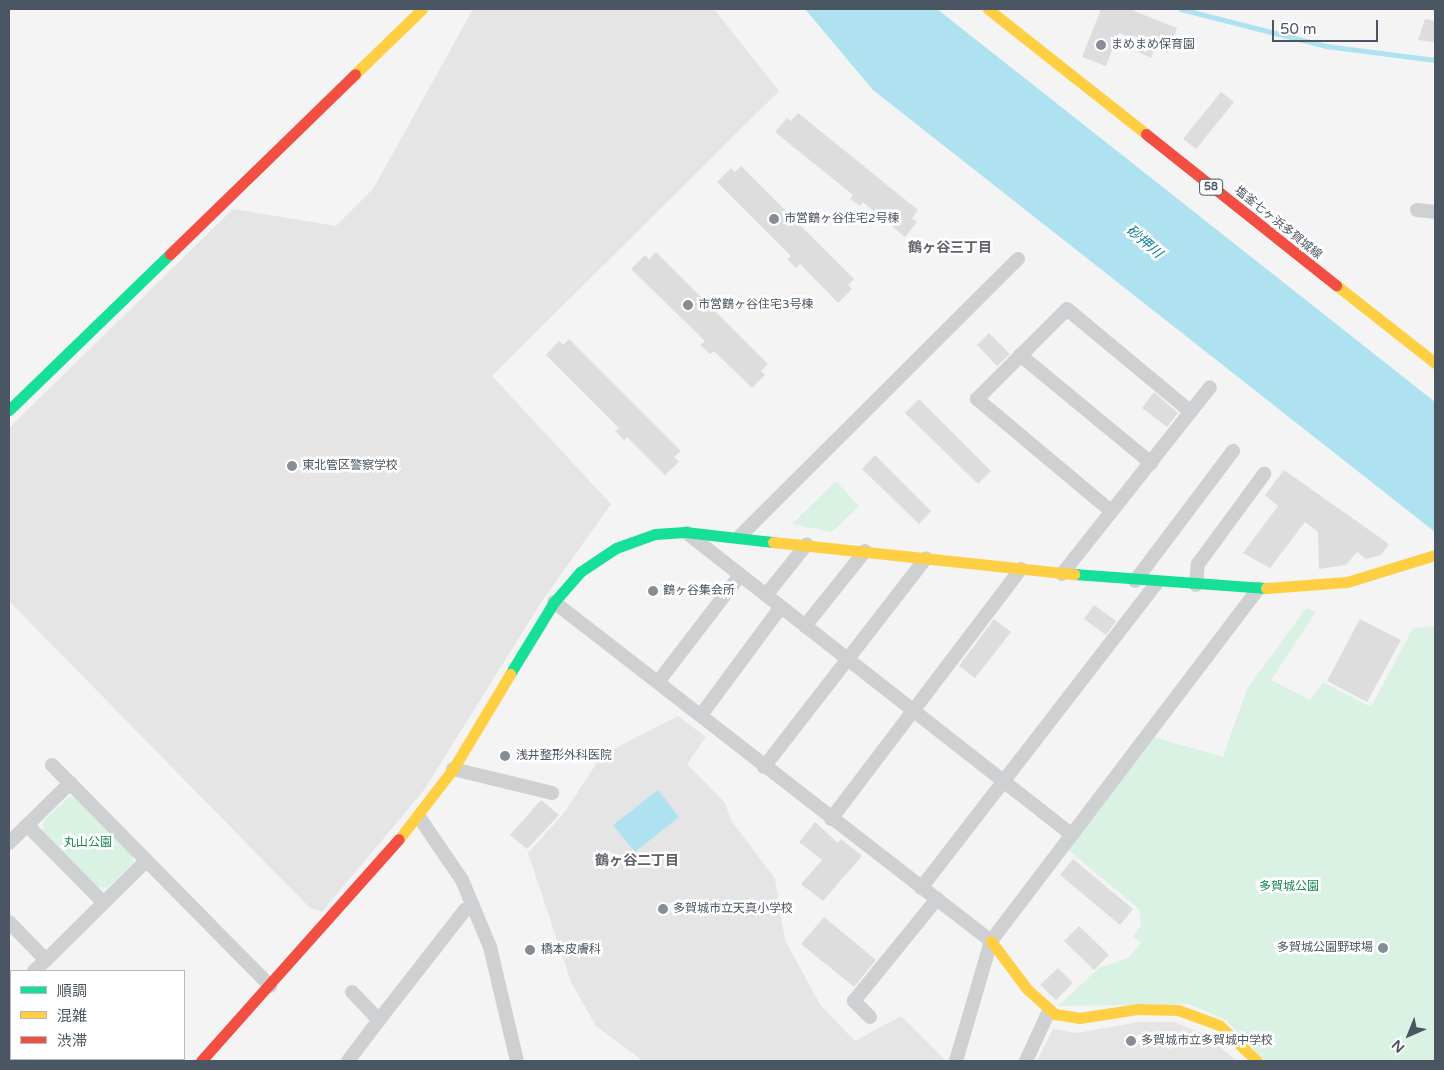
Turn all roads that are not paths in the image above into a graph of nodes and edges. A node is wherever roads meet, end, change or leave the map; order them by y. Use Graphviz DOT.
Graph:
graph roads {
  1 [pos="422,9"];
  2 [pos="988,9"];
  3 [pos="1417,210"];
  4 [pos="1435,212"];
  5 [pos="1018,259"];
  6 [pos="1020,355"];
  7 [pos="1435,364"];
  8 [pos="1210,387"];
  9 [pos="9,410"];
  10 [pos="1191,412"];
  11 [pos="1233,451"];
  12 [pos="1151,462"];
  13 [pos="1264,474"];
  14 [pos="1112,512"];
  15 [pos="686,532"];
  16 [pos="739,537"];
  17 [pos="807,544"];
  18 [pos="865,551"];
  19 [pos="1435,555"];
  20 [pos="926,558"];
  21 [pos="1021,569"];
  22 [pos="1062,574"];
  23 [pos="740,575"];
  24 [pos="1135,581"];
  25 [pos="1157,583"];
  26 [pos="1196,585"];
  27 [pos="1259,588"];
  28 [pos="766,595"];
  29 [pos="554,602"];
  30 [pos="781,607"];
  31 [pos="806,626"];
  32 [pos="846,659"];
  33 [pos="658,682"];
  34 [pos="914,712"];
  35 [pos="701,715"];
  36 [pos="52,765"];
  37 [pos="764,767"];
  38 [pos="453,768"];
  39 [pos="1004,781"];
  40 [pos="70,783"];
  41 [pos="552,793"];
  42 [pos="419,817"];
  43 [pos="831,819"];
  44 [pos="27,825"];
  45 [pos="1072,835"];
  46 [pos="9,844"];
  47 [pos="146,861"];
  48 [pos="921,888"];
  49 [pos="937,900"];
  50 [pos="102,902"];
  51 [pos="473,906"];
  52 [pos="9,922"];
  53 [pos="991,941"];
  54 [pos="46,960"];
  55 [pos="35,970"];
  56 [pos="270,986"];
  57 [pos="352,992"];
  58 [pos="1049,1012"];
  59 [pos="870,1017"];
  60 [pos="378,1020"];
  61 [pos="201,1061"];
  62 [pos="348,1061"];
  63 [pos="517,1061"];
  64 [pos="956,1061"];
  65 [pos="1026,1061"];
  66 [pos="1257,1061"];
  1 -- 9 [label="street"];
  2 -- 7 [label="street, 塩釜七ヶ浜多賀城線 / 58"];
  3 -- 4 [label="street"];
  5 -- 16 [label="street"];
  6 -- 10 [label="street"];
  6 -- 12 [label="street"];
  6 -- 14 [label="street"];
  8 -- 10 [label="street"];
  10 -- 12 [label="street"];
  11 -- 24 [label="street"];
  12 -- 14 [label="street"];
  13 -- 26 [label="street"];
  14 -- 22 [label="street"];
  15 -- 16 [label="street"];
  15 -- 23 [label="street"];
  15 -- 29 [label="street"];
  16 -- 17 [label="street"];
  17 -- 18 [label="street"];
  17 -- 28 [label="street"];
  18 -- 20 [label="street"];
  18 -- 31 [label="street"];
  19 -- 27 [label="street"];
  20 -- 21 [label="street"];
  20 -- 32 [label="street"];
  21 -- 22 [label="street"];
  21 -- 34 [label="street"];
  22 -- 24 [label="street"];
  23 -- 28 [label="street"];
  23 -- 33 [label="street"];
  24 -- 25 [label="street"];
  25 -- 26 [label="street"];
  25 -- 39 [label="street"];
  26 -- 27 [label="street"];
  27 -- 45 [label="street"];
  28 -- 30 [label="street"];
  29 -- 33 [label="street"];
  29 -- 38 [label="street"];
  30 -- 31 [label="street"];
  30 -- 35 [label="street"];
  31 -- 32 [label="street"];
  32 -- 34 [label="street"];
  32 -- 37 [label="street"];
  33 -- 35 [label="street"];
  34 -- 39 [label="street"];
  34 -- 43 [label="street"];
  35 -- 37 [label="street"];
  36 -- 40 [label="street"];
  37 -- 43 [label="street"];
  38 -- 41 [label="street"];
  38 -- 42 [label="street"];
  39 -- 45 [label="street"];
  39 -- 48 [label="street"];
  40 -- 44 [label="street"];
  40 -- 47 [label="street"];
  42 -- 51 [label="street"];
  42 -- 56 [label="street"];
  43 -- 48 [label="street"];
  44 -- 46 [label="street"];
  44 -- 50 [label="street"];
  45 -- 53 [label="street"];
  47 -- 50 [label="street"];
  47 -- 56 [label="street"];
  48 -- 49 [label="street"];
  49 -- 53 [label="street"];
  49 -- 59 [label="street"];
  50 -- 54 [label="street"];
  51 -- 60 [label="street"];
  51 -- 63 [label="street"];
  52 -- 54 [label="street"];
  53 -- 58 [label="street"];
  53 -- 64 [label="street"];
  54 -- 55 [label="street"];
  56 -- 61 [label="street"];
  57 -- 60 [label="street"];
  58 -- 65 [label="street"];
  58 -- 66 [label="street"];
  60 -- 62 [label="street"];
}
